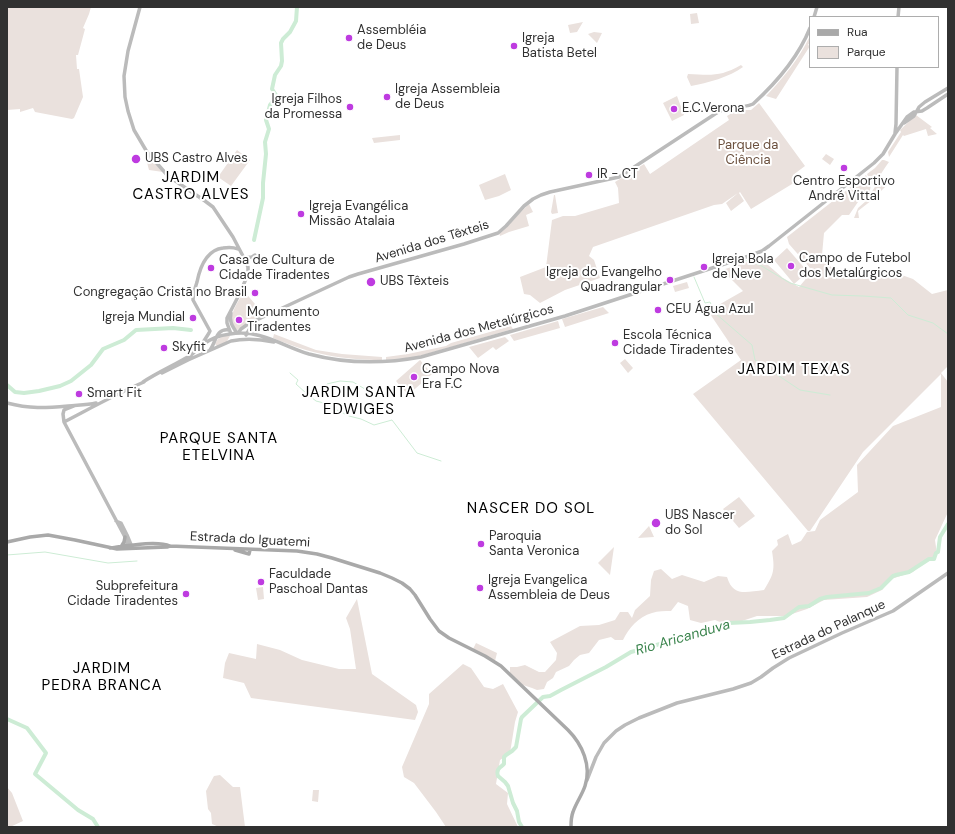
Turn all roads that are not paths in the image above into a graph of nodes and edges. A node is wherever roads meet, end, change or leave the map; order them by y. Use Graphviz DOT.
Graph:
graph roads {
  1 [pos="140,7"];
  2 [pos="809,30"];
  3 [pos="897,68"];
  4 [pos="948,88"];
  5 [pos="948,94"];
  6 [pos="923,103"];
  7 [pos="927,108"];
  8 [pos="917,112"];
  9 [pos="896,124"];
  10 [pos="899,128"];
  11 [pos="895,134"];
  12 [pos="230,234"];
  13 [pos="232,247"];
  14 [pos="240,250"];
  15 [pos="255,255"];
  16 [pos="244,258"];
  17 [pos="232,308"];
  18 [pos="258,320"];
  19 [pos="230,332"];
  20 [pos="238,333"];
  21 [pos="247,333"];
  22 [pos="216,338"];
  23 [pos="239,339"];
  24 [pos="227,342"];
  25 [pos="281,344"];
  26 [pos="202,345"];
  27 [pos="209,351"];
  28 [pos="143,382"];
  29 [pos="101,402"];
  30 [pos="7,403"];
  31 [pos="76,406"];
  32 [pos="55,408"];
  33 [pos="81,413"];
  34 [pos="63,414"];
  35 [pos="75,416"];
  36 [pos="64,422"];
  37 [pos="68,428"];
  38 [pos="116,521"];
  39 [pos="125,537"];
  40 [pos="7,542"];
  41 [pos="168,546"];
  42 [pos="121,547"];
  43 [pos="131,547"];
  44 [pos="110,548"];
  45 [pos="948,573"];
  46 [pos="586,785"];
  47 [pos="571,827"];
  1 -- 12 [label="main road"];
  2 -- 18 [label="main road, Avenida dos Têxteis"];
  3 -- 9 [label="main road"];
  4 -- 6 [label="main road"];
  5 -- 7 [label="main road"];
  6 -- 7 [label="main road"];
  6 -- 8 [label="main road"];
  7 -- 8 [label="main road"];
  8 -- 10 [label="main road"];
  9 -- 10 [label="main road"];
  9 -- 11 [label="main road"];
  10 -- 11 [label="main road"];
  11 -- 25 [label="main road, Avenida dos Metalúrgicos"];
  12 -- 13 [label="main road"];
  12 -- 14 [label="main road"];
  13 -- 14 [label="main road"];
  13 -- 26 [label="main road"];
  14 -- 16 [label="main road"];
  15 -- 16 [label="main road"];
  16 -- 17 [label="main road"];
  17 -- 19 [label="main road"];
  17 -- 20 [label="main road"];
  18 -- 20 [label="main road, Avenida dos Têxteis"];
  18 -- 21 [label="main road, Avenida dos Têxteis"];
  19 -- 20 [label="main road, Avenida dos Metalúrgicos"];
  19 -- 22 [label="main road, Avenida dos Metalúrgicos"];
  19 -- 24 [label="main road"];
  20 -- 21 [label="main road, Avenida dos Metalúrgicos"];
  21 -- 23 [label="main road, Avenida dos Têxteis"];
  21 -- 25 [label="main road, Avenida dos Metalúrgicos"];
  22 -- 26 [label="main road, Avenida dos Metalúrgicos"];
  22 -- 27 [label="main road"];
  23 -- 24 [label="main road, Avenida dos Metalúrgicos"];
  23 -- 25 [label="main road, Avenida dos Metalúrgicos"];
  24 -- 27 [label="main road, Avenida dos Metalúrgicos"];
  26 -- 27 [label="main road"];
  26 -- 28 [label="main road, Avenida dos Metalúrgicos"];
  27 -- 28 [label="main road, Avenida dos Metalúrgicos"];
  28 -- 29 [label="main road"];
  29 -- 31 [label="main road"];
  29 -- 33 [label="main road"];
  30 -- 32 [label="main road"];
  31 -- 32 [label="main road"];
  31 -- 33 [label="main road"];
  31 -- 34 [label="main road"];
  32 -- 34 [label="main road"];
  33 -- 35 [label="main road"];
  34 -- 36 [label="main road"];
  35 -- 36 [label="main road"];
  35 -- 37 [label="main road"];
  36 -- 37 [label="main road"];
  37 -- 38 [label="main road"];
  38 -- 39 [label="main road"];
  38 -- 43 [label="main road"];
  39 -- 42 [label="main road"];
  39 -- 43 [label="main road"];
  40 -- 44 [label="main road, Estrada do Iguatemi"];
  41 -- 43 [label="main road, Estrada do Iguatemi"];
  41 -- 43 [label="main road, Estrada do Iguatemi"];
  41 -- 46 [label="main road, Estrada do Iguatemi"];
  42 -- 43 [label="main road, Estrada do Iguatemi"];
  42 -- 44 [label="main road, Estrada do Iguatemi"];
  43 -- 44 [label="main road, Estrada do Iguatemi"];
  45 -- 46 [label="main road, Estrada do Palanque"];
  46 -- 47 [label="main road, Estrada do Iguatemi"];
}
